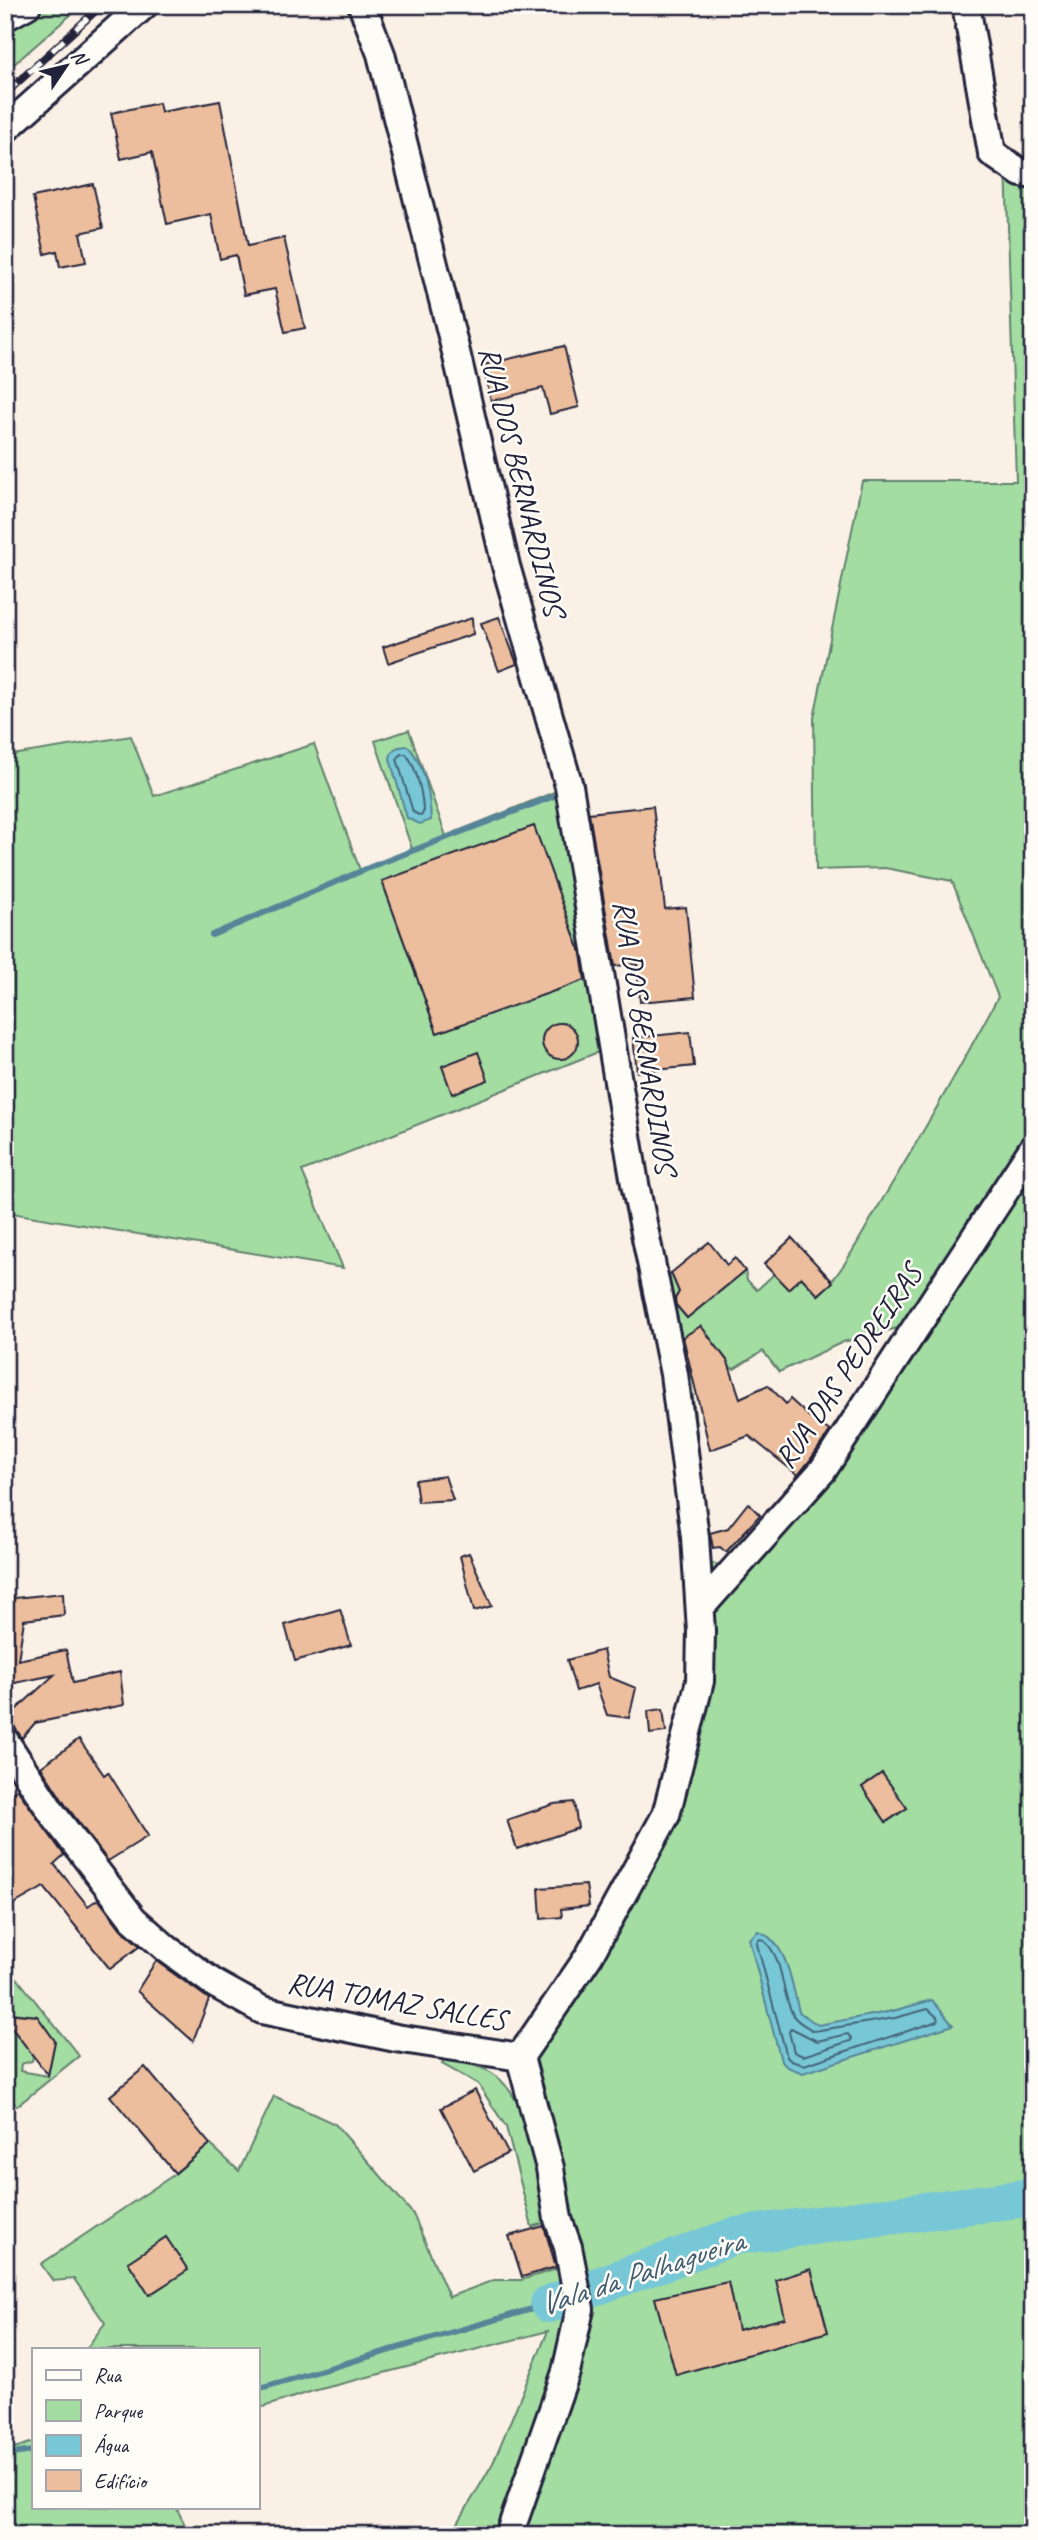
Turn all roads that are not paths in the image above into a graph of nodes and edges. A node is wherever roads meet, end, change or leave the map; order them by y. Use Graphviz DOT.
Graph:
graph roads {
  1 [pos="27,5"];
  2 [pos="144,5"];
  3 [pos="362,5"];
  4 [pos="966,5"];
  5 [pos="5,17"];
  6 [pos="5,129"];
  7 [pos="1033,175"];
  8 [pos="1033,1148"];
  9 [pos="700,1608"];
  10 [pos="9,1758"];
  11 [pos="520,2057"];
  12 [pos="509,2535"];
  1 -- 5 [label="street"];
  2 -- 6 [label="street"];
  3 -- 9 [label="street, RUA DOS BERNARDINOS"];
  4 -- 7 [label="street"];
  8 -- 9 [label="street, RUA DAS PEDREIRAS"];
  9 -- 11 [label="street, RUA DOS BERNARDINOS"];
  10 -- 11 [label="street, RUA TOMAZ SALLES"];
  11 -- 12 [label="street"];
}
